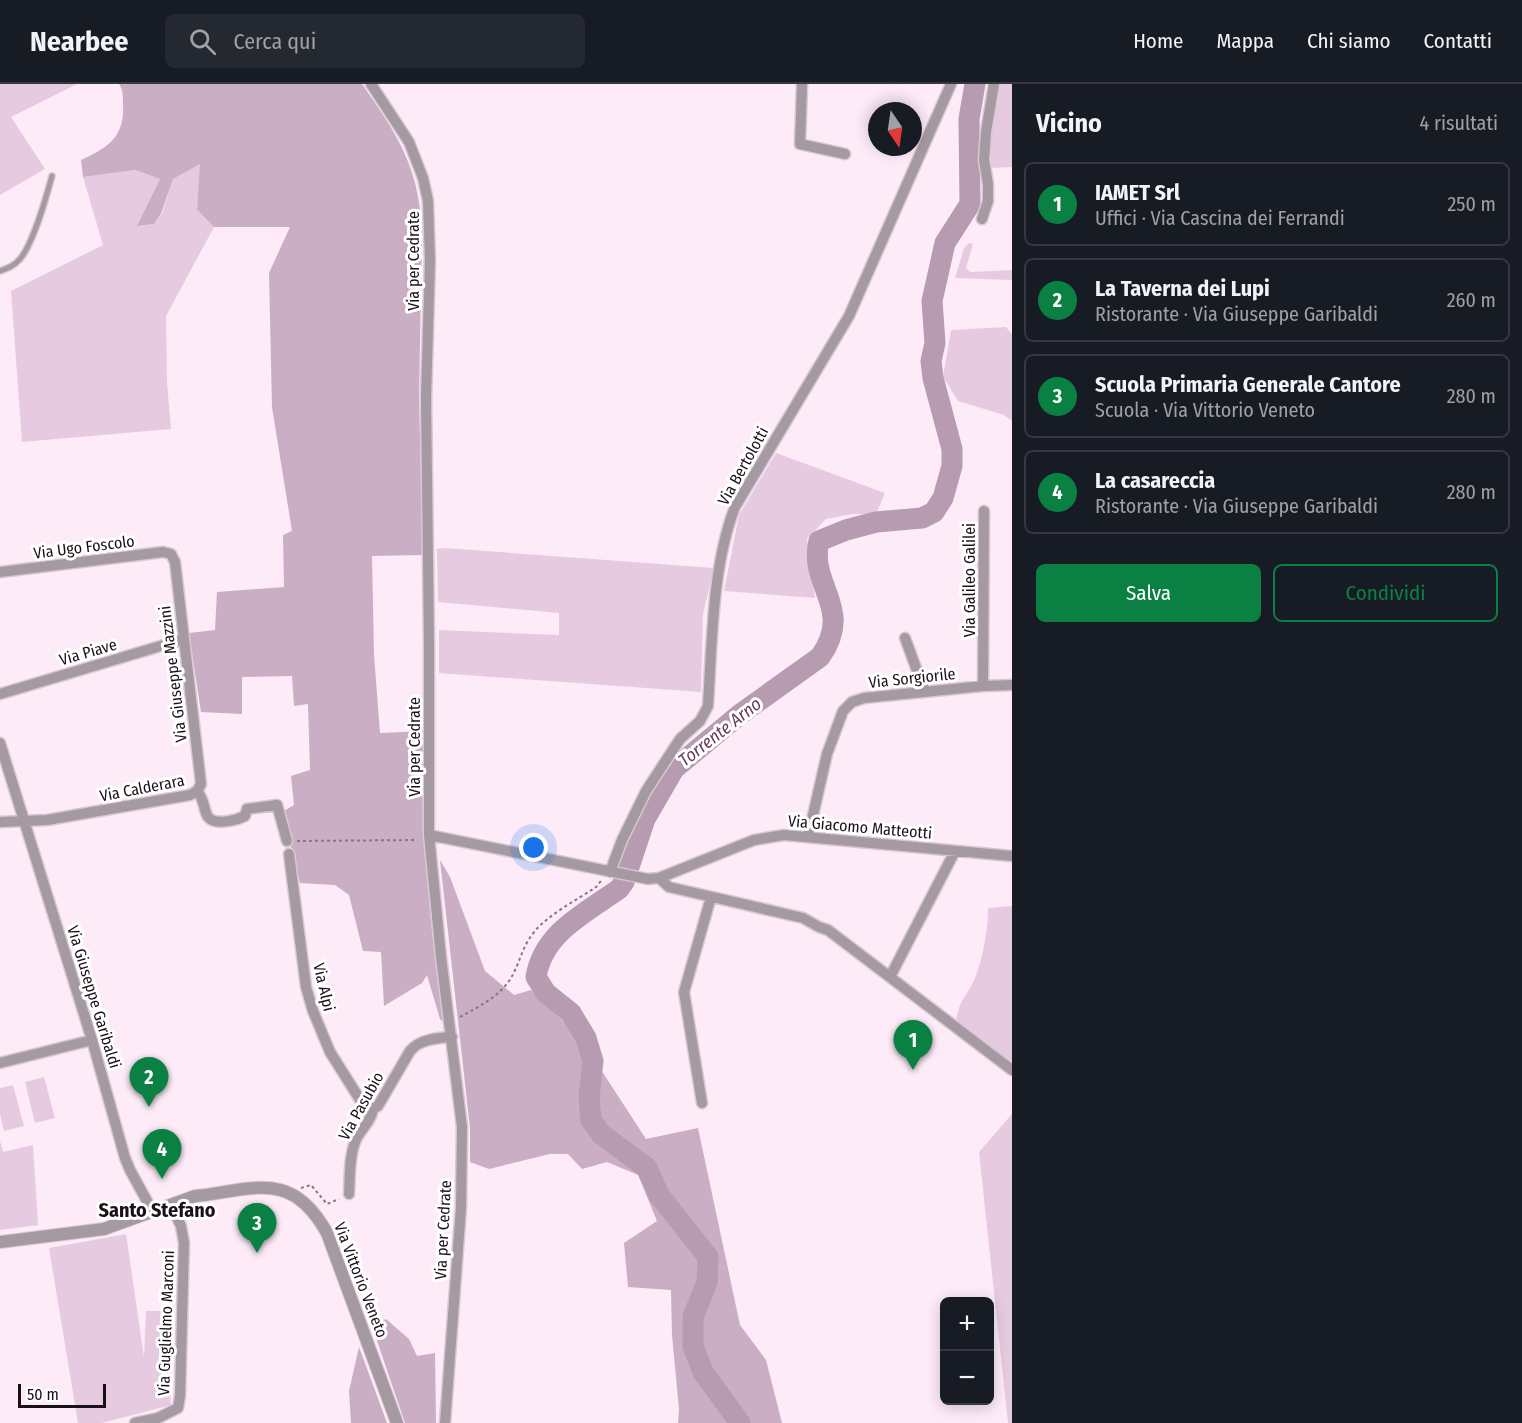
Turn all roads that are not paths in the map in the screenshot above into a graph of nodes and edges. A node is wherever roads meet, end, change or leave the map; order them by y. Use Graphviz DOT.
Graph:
graph roads {
  1 [pos="371,84"];
  2 [pos="802,84"];
  3 [pos="951,84"];
  4 [pos="994,84"];
  5 [pos="845,154"];
  6 [pos="52,176"];
  7 [pos="981,219"];
  8 [pos="0,271"];
  9 [pos="984,511"];
  10 [pos="171,554"];
  11 [pos="0,572"];
  12 [pos="905,638"];
  13 [pos="184,639"];
  14 [pos="1012,685"];
  15 [pos="983,686"];
  16 [pos="925,692"];
  17 [pos="0,694"];
  18 [pos="0,743"];
  19 [pos="197,791"];
  20 [pos="24,820"];
  21 [pos="0,822"];
  22 [pos="429,837"];
  23 [pos="808,837"];
  24 [pos="287,841"];
  25 [pos="956,851"];
  26 [pos="289,854"];
  27 [pos="1012,856"];
  28 [pos="613,873"];
  29 [pos="659,878"];
  30 [pos="711,897"];
  31 [pos="890,977"];
  32 [pos="452,1037"];
  33 [pos="92,1040"];
  34 [pos="0,1063"];
  35 [pos="1012,1070"];
  36 [pos="702,1104"];
  37 [pos="373,1109"];
  38 [pos="349,1194"];
  39 [pos="171,1205"];
  40 [pos="153,1212"];
  41 [pos="0,1242"];
  42 [pos="135,1423"];
  43 [pos="397,1423"];
  44 [pos="445,1423"];
  1 -- 22 [label="street, Via per Cedrate"];
  2 -- 5 [label="street"];
  3 -- 28 [label="street, Via Bertolotti"];
  4 -- 7 [label="street"];
  6 -- 8 [label="lane"];
  9 -- 15 [label="street, Via Galileo Galilei"];
  10 -- 11 [label="street, Via Ugo Foscolo"];
  10 -- 13 [label="street, Via Giuseppe Mazzini"];
  12 -- 16 [label="street"];
  13 -- 17 [label="street, Via Piave"];
  13 -- 19 [label="street, Via Giuseppe Mazzini"];
  14 -- 15 [label="street, Via Sorgiorile"];
  15 -- 16 [label="street, Via Sorgiorile"];
  16 -- 23 [label="street, Via Sorgiorile"];
  18 -- 20 [label="street, Via Giuseppe Garibaldi"];
  19 -- 20 [label="street, Via Calderara"];
  19 -- 24 [label="street, Via Calderara"];
  20 -- 21 [label="street"];
  20 -- 33 [label="street, Via Giuseppe Garibaldi"];
  22 -- 28 [label="street, Via Giacomo Matteotti"];
  22 -- 32 [label="street, Via per Cedrate"];
  23 -- 25 [label="street, Via Giacomo Matteotti"];
  23 -- 29 [label="street, Via Giacomo Matteotti"];
  25 -- 27 [label="street, Via Giacomo Matteotti"];
  25 -- 31 [label="street"];
  26 -- 37 [label="street, Via Alpi"];
  28 -- 29 [label="street, Via Giacomo Matteotti"];
  29 -- 30 [label="street"];
  30 -- 31 [label="street"];
  30 -- 36 [label="street"];
  31 -- 35 [label="street"];
  32 -- 37 [label="street, Via Pasubio"];
  32 -- 44 [label="street, Via per Cedrate"];
  33 -- 34 [label="street"];
  33 -- 40 [label="street, Via Giuseppe Garibaldi"];
  37 -- 38 [label="street, Via Pasubio"];
  39 -- 40 [label="street"];
  39 -- 42 [label="street, Via Guglielmo Marconi"];
  39 -- 43 [label="street, Via Vittorio Veneto"];
  40 -- 41 [label="street"];
}
